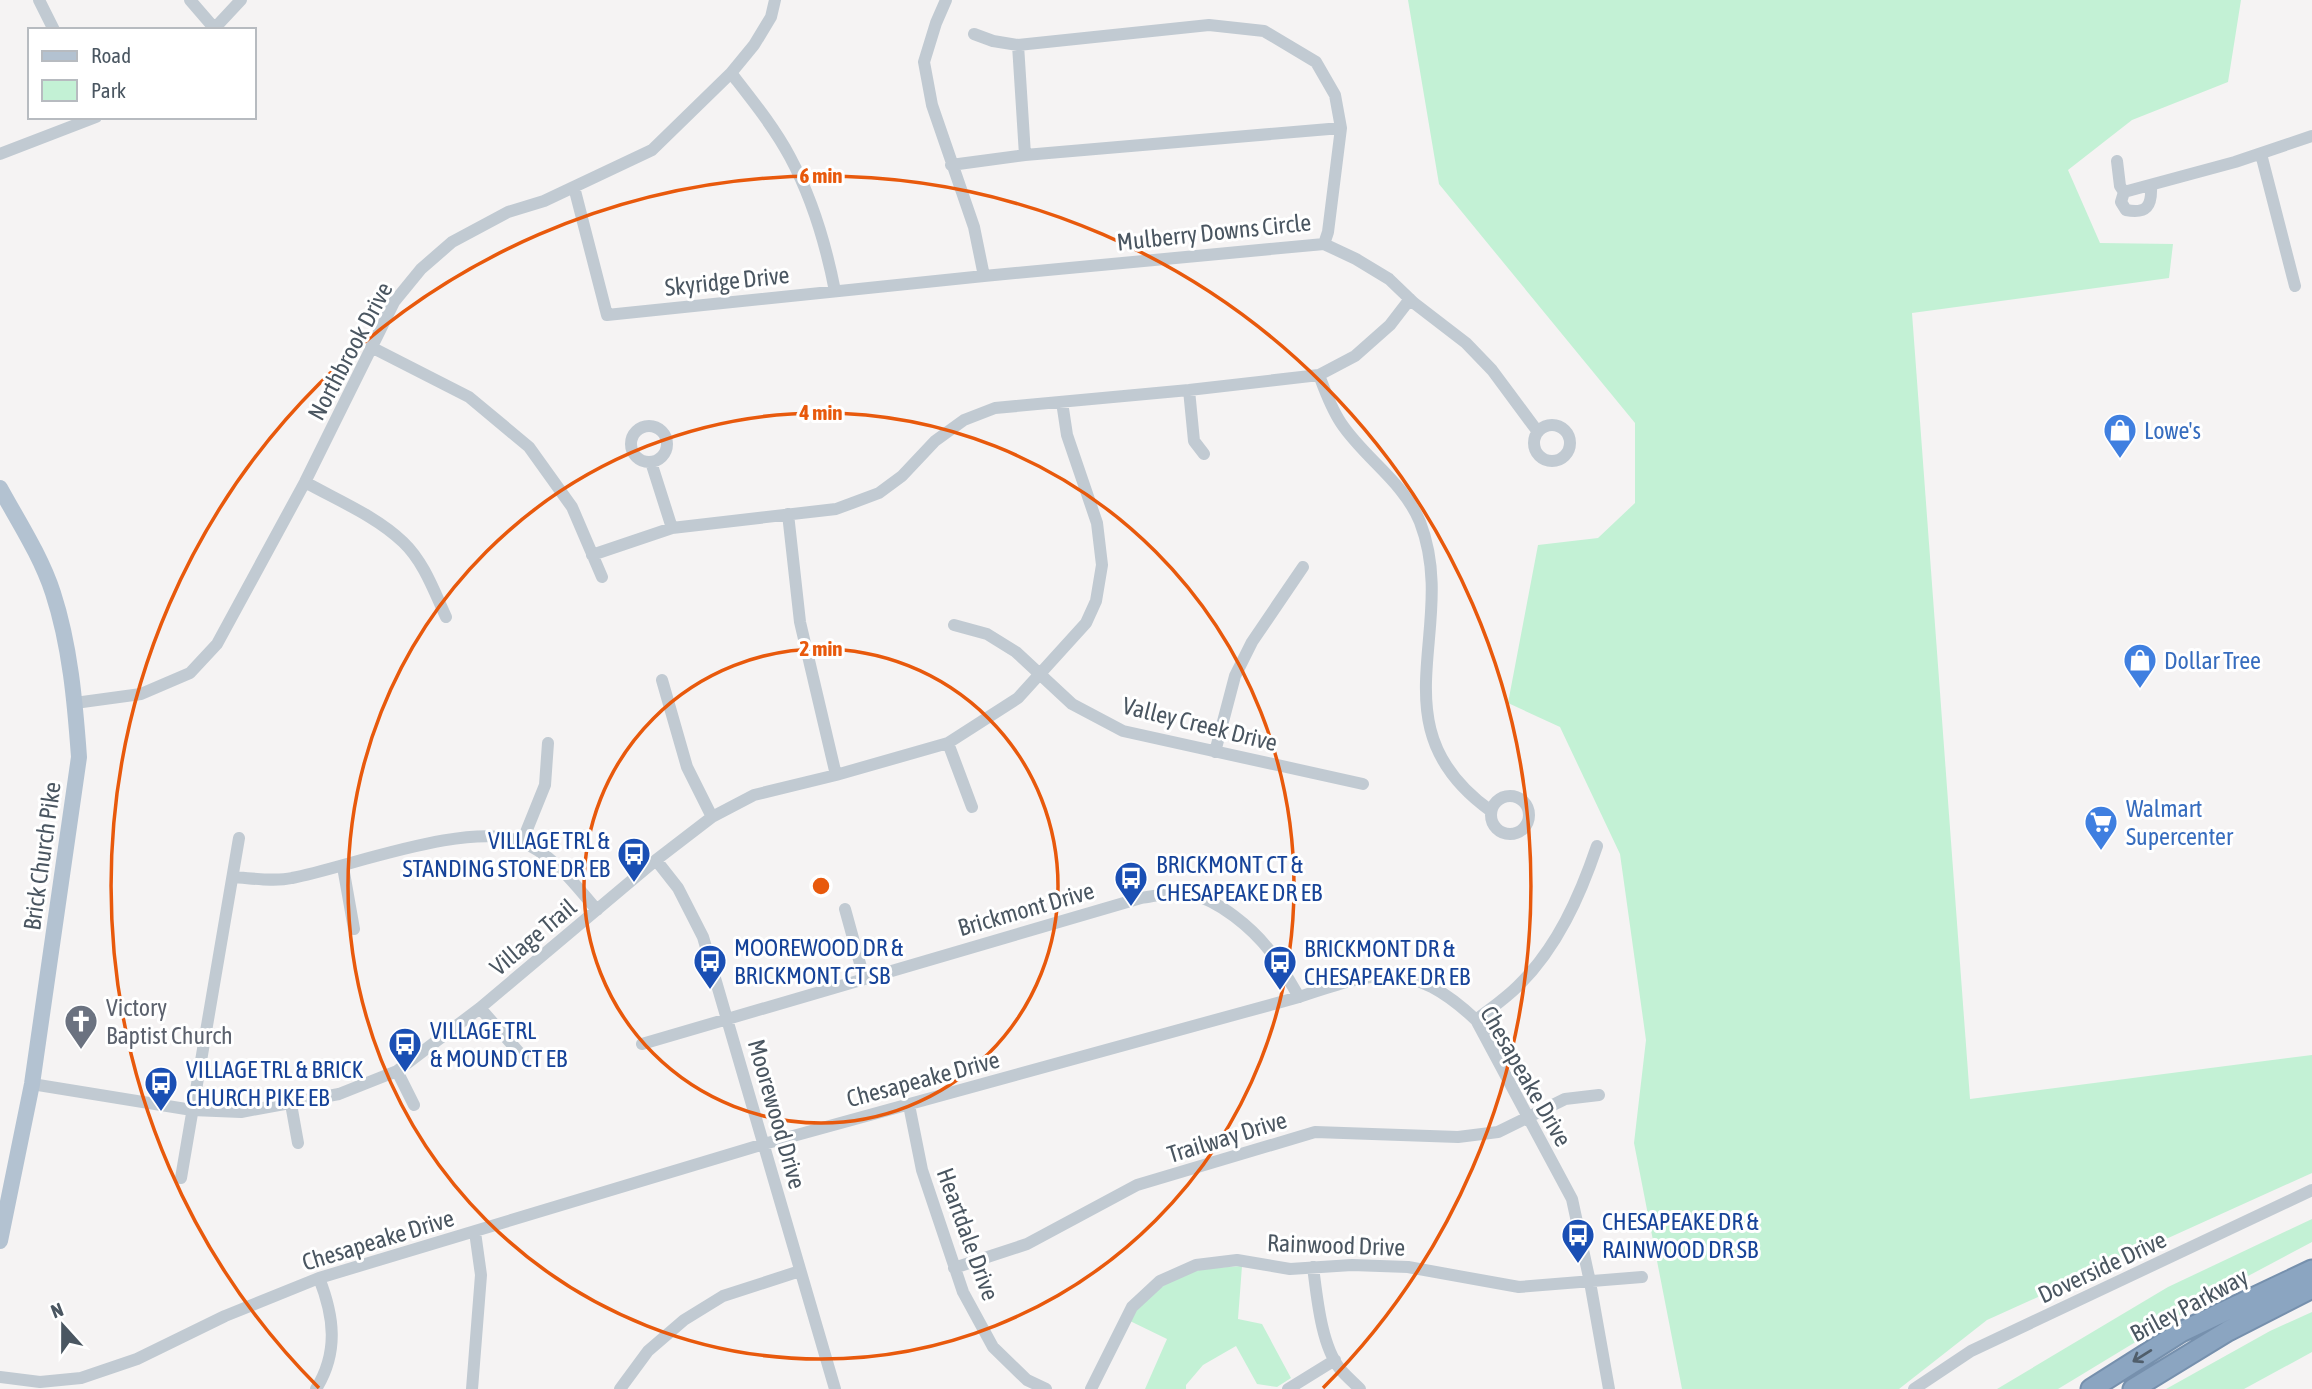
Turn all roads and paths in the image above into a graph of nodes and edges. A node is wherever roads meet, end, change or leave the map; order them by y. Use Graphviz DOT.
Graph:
graph roads {
  1 [pos="39,0"];
  2 [pos="190,0"];
  3 [pos="241,0"];
  4 [pos="775,0"];
  5 [pos="946,0"];
  6 [pos="53,28"];
  7 [pos="213,28"];
  8 [pos="215,28"];
  9 [pos="974,34"];
  10 [pos="1018,45"];
  11 [pos="731,73"];
  12 [pos="91,119"];
  13 [pos="1341,128"];
  14 [pos="2312,136"];
  15 [pos="0,153"];
  16 [pos="2261,154"];
  17 [pos="1025,155"];
  18 [pos="2117,161"];
  19 [pos="951,165"];
  20 [pos="2151,186"];
  21 [pos="574,187"];
  22 [pos="2124,192"];
  23 [pos="1324,244"];
  24 [pos="984,276"];
  25 [pos="2295,286"];
  26 [pos="835,290"];
  27 [pos="1410,299"];
  28 [pos="371,347"];
  29 [pos="1319,375"];
  30 [pos="1189,390"];
  31 [pos="1062,402"];
  32 [pos="1538,432"];
  33 [pos="1204,454"];
  34 [pos="651,462"];
  35 [pos="305,482"];
  36 [pos="0,488"];
  37 [pos="788,514"];
  38 [pos="672,528"];
  39 [pos="592,555"];
  40 [pos="1303,567"];
  41 [pos="602,577"];
  42 [pos="446,617"];
  43 [pos="954,625"];
  44 [pos="1041,674"];
  45 [pos="662,680"];
  46 [pos="75,703"];
  47 [pos="548,743"];
  48 [pos="948,743"];
  49 [pos="1215,751"];
  50 [pos="836,775"];
  51 [pos="1363,784"];
  52 [pos="972,807"];
  53 [pos="1491,811"];
  54 [pos="712,817"];
  55 [pos="239,838"];
  56 [pos="522,842"];
  57 [pos="1597,846"];
  58 [pos="656,860"];
  59 [pos="344,867"];
  60 [pos="233,877"];
  61 [pos="845,909"];
  62 [pos="597,910"];
  63 [pos="354,929"];
  64 [pos="864,978"];
  65 [pos="1299,997"];
  66 [pos="480,1008"];
  67 [pos="727,1018"];
  68 [pos="1476,1020"];
  69 [pos="642,1044"];
  70 [pos="523,1057"];
  71 [pos="397,1071"];
  72 [pos="32,1084"];
  73 [pos="1599,1095"];
  74 [pos="290,1104"];
  75 [pos="414,1105"];
  76 [pos="909,1105"];
  77 [pos="192,1110"];
  78 [pos="1527,1119"];
  79 [pos="298,1143"];
  80 [pos="764,1144"];
  81 [pos="181,1178"];
  82 [pos="2312,1190"];
  83 [pos="475,1233"];
  84 [pos="0,1241"];
  85 [pos="2312,1260"];
  86 [pos="1313,1267"];
  87 [pos="954,1268"];
  88 [pos="2312,1270"];
  89 [pos="800,1271"];
  90 [pos="1642,1277"];
  91 [pos="319,1278"];
  92 [pos="1590,1282"];
  93 [pos="2312,1288"];
  94 [pos="2312,1302"];
  95 [pos="2181,1332"];
  96 [pos="1335,1360"];
  97 [pos="0,1377"];
  98 [pos="41,1385"];
  99 [pos="316,1389"];
  100 [pos="472,1389"];
  101 [pos="620,1389"];
  102 [pos="835,1389"];
  103 [pos="1046,1389"];
  104 [pos="1091,1389"];
  105 [pos="1288,1389"];
  106 [pos="1360,1389"];
  107 [pos="1609,1389"];
  108 [pos="1914,1389"];
  109 [pos="2091,1389"];
  110 [pos="2135,1389"];
  1 -- 6 [label="street"];
  2 -- 7 [label="street"];
  3 -- 8 [label="street"];
  4 -- 11 [label="street, Northbrook Drive"];
  5 -- 19 [label="street"];
  9 -- 10 [label="street, Mulberry Downs Circle"];
  10 -- 13 [label="street, Mulberry Downs Circle"];
  10 -- 17 [label="street"];
  11 -- 21 [label="street, Northbrook Drive"];
  11 -- 26 [label="street"];
  12 -- 15 [label="street"];
  13 -- 17 [label="street"];
  13 -- 23 [label="street, Mulberry Downs Circle"];
  14 -- 16 [label="street"];
  16 -- 20 [label="street"];
  16 -- 25 [label="street"];
  17 -- 19 [label="street"];
  18 -- 22 [label="street"];
  19 -- 24 [label="street"];
  20 -- 22 [label="street"];
  20 -- 22 [label="street"];
  21 -- 26 [label="street, Skyridge Drive"];
  21 -- 28 [label="street, Northbrook Drive"];
  23 -- 24 [label="street, Mulberry Downs Circle"];
  23 -- 27 [label="street"];
  24 -- 26 [label="street, Skyridge Drive"];
  27 -- 29 [label="street"];
  27 -- 32 [label="street"];
  28 -- 35 [label="street, Northbrook Drive"];
  28 -- 39 [label="street"];
  29 -- 30 [label="street"];
  29 -- 53 [label="street"];
  30 -- 31 [label="street"];
  30 -- 33 [label="street"];
  31 -- 37 [label="street"];
  31 -- 44 [label="street, Village Trail"];
  34 -- 38 [label="street"];
  35 -- 42 [label="street"];
  35 -- 46 [label="street, Northbrook Drive"];
  36 -- 46 [label="main road, Brick Church Pike"];
  37 -- 38 [label="street"];
  37 -- 50 [label="street"];
  38 -- 39 [label="street"];
  39 -- 41 [label="street"];
  40 -- 49 [label="street"];
  43 -- 44 [label="street, Valley Creek Drive"];
  44 -- 48 [label="street, Village Trail"];
  44 -- 49 [label="street, Valley Creek Drive"];
  45 -- 54 [label="street"];
  46 -- 72 [label="main road, Brick Church Pike"];
  47 -- 56 [label="street"];
  48 -- 50 [label="street, Village Trail"];
  48 -- 52 [label="street"];
  49 -- 51 [label="street, Valley Creek Drive"];
  50 -- 54 [label="street, Village Trail"];
  54 -- 58 [label="street, Village Trail"];
  55 -- 60 [label="street"];
  56 -- 59 [label="street"];
  56 -- 62 [label="street"];
  57 -- 68 [label="street"];
  58 -- 62 [label="street, Village Trail"];
  58 -- 67 [label="street, Moorewood Drive"];
  59 -- 60 [label="street"];
  59 -- 63 [label="street"];
  60 -- 77 [label="street"];
  61 -- 64 [label="street"];
  62 -- 66 [label="street, Village Trail"];
  64 -- 65 [label="street, Brickmont Drive"];
  64 -- 67 [label="street, Brickmont Drive"];
  65 -- 68 [label="street, Chesapeake Drive"];
  65 -- 76 [label="street, Chesapeake Drive"];
  66 -- 70 [label="street"];
  66 -- 71 [label="street, Village Trail"];
  67 -- 69 [label="street, Brickmont Drive"];
  67 -- 80 [label="street, Moorewood Drive"];
  68 -- 78 [label="street, Chesapeake Drive"];
  71 -- 74 [label="street, Village Trail"];
  71 -- 75 [label="street"];
  72 -- 77 [label="street, Village Trail"];
  72 -- 84 [label="main road, Brick Church Pike"];
  73 -- 78 [label="street, Trailway Drive"];
  74 -- 77 [label="street, Village Trail"];
  74 -- 79 [label="street"];
  76 -- 80 [label="street, Chesapeake Drive"];
  76 -- 87 [label="street, Heartdale Drive"];
  77 -- 81 [label="street"];
  78 -- 87 [label="street, Trailway Drive"];
  78 -- 92 [label="street, Chesapeake Drive"];
  80 -- 83 [label="street, Chesapeake Drive"];
  80 -- 89 [label="street, Moorewood Drive"];
  82 -- 108 [label="street, Doverside Drive"];
  83 -- 91 [label="street, Chesapeake Drive"];
  83 -- 100 [label="street"];
  85 -- 95 [label="highway"];
  86 -- 92 [label="street, Rainwood Drive"];
  86 -- 96 [label="street"];
  86 -- 104 [label="street, Rainwood Drive"];
  87 -- 103 [label="street, Heartdale Drive"];
  88 -- 95 [label="highway, Briley Parkway"];
  89 -- 101 [label="street"];
  89 -- 102 [label="street, Moorewood Drive"];
  90 -- 92 [label="street, Rainwood Drive"];
  91 -- 98 [label="street, Chesapeake Drive"];
  91 -- 99 [label="street"];
  92 -- 107 [label="street, Chesapeake Drive"];
  93 -- 110 [label="highway, Briley Parkway"];
  94 -- 110 [label="highway"];
  95 -- 109 [label="highway, Briley Parkway, one-way"];
  96 -- 105 [label="street"];
  96 -- 106 [label="street"];
  97 -- 98 [label="street, Chesapeake Drive"];
}
